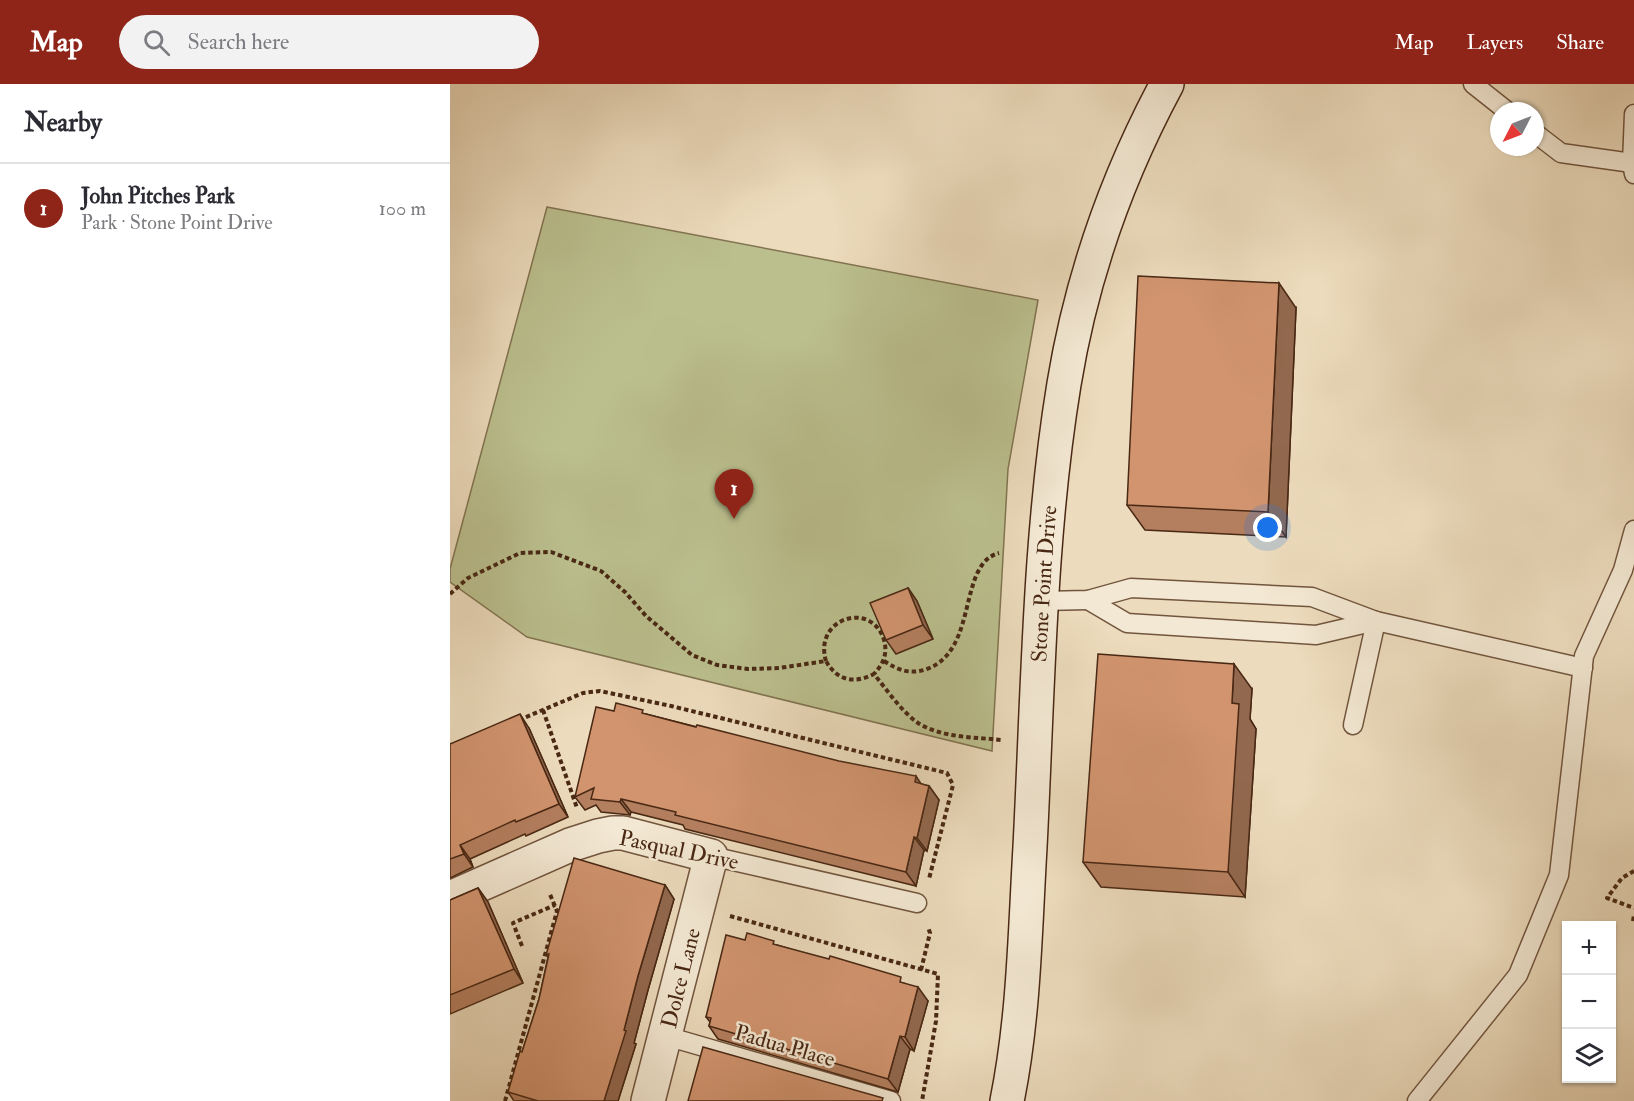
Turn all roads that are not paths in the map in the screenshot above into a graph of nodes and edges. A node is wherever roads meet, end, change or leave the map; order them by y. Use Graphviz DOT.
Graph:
graph roads {
  1 [pos="1167,84"];
  2 [pos="1473,84"];
  3 [pos="1496,102"];
  4 [pos="1634,114"];
  5 [pos="1544,140"];
  6 [pos="1633,169"];
  7 [pos="1634,530"];
  8 [pos="1088,600"];
  9 [pos="1042,601"];
  10 [pos="1376,621"];
  11 [pos="1583,668"];
  12 [pos="1353,724"];
  13 [pos="711,856"];
  14 [pos="450,898"];
  15 [pos="916,903"];
  16 [pos="666,1036"];
  17 [pos="648,1101"];
  18 [pos="891,1101"];
  19 [pos="1007,1101"];
  20 [pos="1417,1101"];
  1 -- 9 [label="street, Stone Point Drive"];
  2 -- 3 [label="lane"];
  4 -- 6 [label="lane"];
  5 -- 6 [label="lane"];
  7 -- 11 [label="lane"];
  8 -- 9 [label="lane"];
  8 -- 10 [label="lane"];
  8 -- 10 [label="lane"];
  9 -- 19 [label="street, Stone Point Drive"];
  10 -- 11 [label="lane"];
  10 -- 12 [label="lane"];
  11 -- 20 [label="lane"];
  13 -- 14 [label="street, Pasqual Drive"];
  13 -- 15 [label="lane, Pasqual Drive"];
  13 -- 16 [label="street, Dolce Lane"];
  16 -- 17 [label="street, Dolce Lane"];
  16 -- 18 [label="lane, Padua Place"];
}
